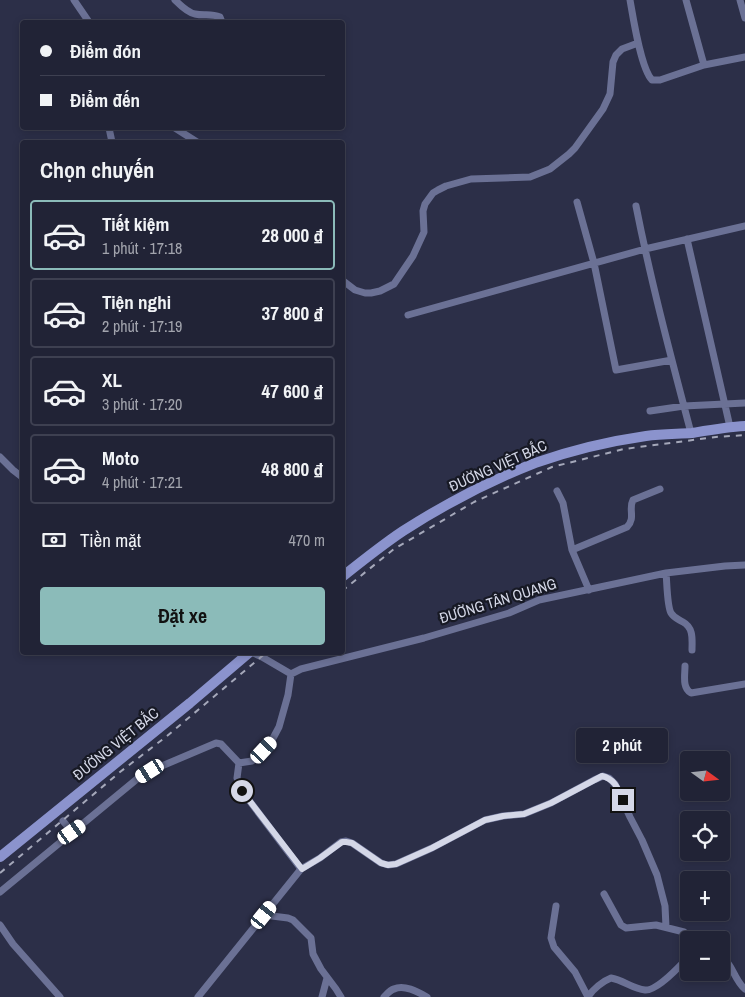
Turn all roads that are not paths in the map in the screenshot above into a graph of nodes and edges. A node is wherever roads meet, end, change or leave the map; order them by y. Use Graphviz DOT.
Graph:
graph roads {
  1 [pos="74,0"];
  2 [pos="175,0"];
  3 [pos="630,0"];
  4 [pos="686,0"];
  5 [pos="740,0"];
  6 [pos="745,18"];
  7 [pos="88,20"];
  8 [pos="221,20"];
  9 [pos="638,43"];
  10 [pos="745,57"];
  11 [pos="704,66"];
  12 [pos="178,130"];
  13 [pos="194,140"];
  14 [pos="577,202"];
  15 [pos="636,206"];
  16 [pos="745,226"];
  17 [pos="687,239"];
  18 [pos="645,248"];
  19 [pos="594,262"];
  20 [pos="345,282"];
  21 [pos="408,316"];
  22 [pos="672,360"];
  23 [pos="745,403"];
  24 [pos="725,404"];
  25 [pos="684,406"];
  26 [pos="650,411"];
  27 [pos="745,426"];
  28 [pos="730,427"];
  29 [pos="691,433"];
  30 [pos="0,457"];
  31 [pos="20,475"];
  32 [pos="660,490"];
  33 [pos="557,491"];
  34 [pos="572,550"];
  35 [pos="745,565"];
  36 [pos="666,573"];
  37 [pos="345,575"];
  38 [pos="589,590"];
  39 [pos="692,650"];
  40 [pos="246,655"];
  41 [pos="257,655"];
  42 [pos="685,666"];
  43 [pos="291,674"];
  44 [pos="745,684"];
  45 [pos="239,762"];
  46 [pos="63,821"];
  47 [pos="72,832"];
  48 [pos="0,857"];
  49 [pos="302,869"];
  50 [pos="0,892"];
  51 [pos="604,894"];
  52 [pos="556,906"];
  53 [pos="264,915"];
  54 [pos="0,925"];
  55 [pos="666,927"];
  56 [pos="680,931"];
  57 [pos="680,966"];
  58 [pos="730,967"];
  59 [pos="327,978"];
  60 [pos="745,989"];
  61 [pos="60,997"];
  62 [pos="198,997"];
  63 [pos="322,997"];
  64 [pos="341,997"];
  65 [pos="384,997"];
  66 [pos="427,997"];
  67 [pos="588,997"];
  1 -- 7 [label="street"];
  2 -- 8 [label="street"];
  3 -- 9 [label="street"];
  4 -- 11 [label="street"];
  5 -- 6 [label="street"];
  9 -- 11 [label="street"];
  9 -- 20 [label="street"];
  10 -- 11 [label="street"];
  12 -- 13 [label="street"];
  14 -- 19 [label="street"];
  15 -- 18 [label="street"];
  16 -- 17 [label="street"];
  17 -- 18 [label="street"];
  17 -- 24 [label="street"];
  18 -- 19 [label="street"];
  18 -- 22 [label="street"];
  19 -- 21 [label="street"];
  19 -- 22 [label="street"];
  22 -- 25 [label="street"];
  23 -- 24 [label="street"];
  24 -- 25 [label="street"];
  24 -- 28 [label="street"];
  25 -- 26 [label="street"];
  25 -- 29 [label="street"];
  27 -- 28 [label="main road, ĐƯỜNG VIỆT BẮC"];
  28 -- 29 [label="main road, ĐƯỜNG VIỆT BẮC"];
  29 -- 37 [label="main road, ĐƯỜNG VIỆT BẮC"];
  30 -- 31 [label="street"];
  32 -- 34 [label="street"];
  33 -- 34 [label="street"];
  34 -- 38 [label="street"];
  35 -- 36 [label="street, ĐƯỜNG TÂN QUANG"];
  36 -- 38 [label="street, ĐƯỜNG TÂN QUANG"];
  36 -- 39 [label="street"];
  38 -- 43 [label="street, ĐƯỜNG TÂN QUANG"];
  40 -- 48 [label="main road, ĐƯỜNG VIỆT BẮC"];
  41 -- 43 [label="street"];
  42 -- 44 [label="street"];
  43 -- 45 [label="street"];
  45 -- 47 [label="street"];
  45 -- 49 [label="street"];
  46 -- 47 [label="street"];
  47 -- 50 [label="street"];
  49 -- 53 [label="street"];
  49 -- 55 [label="street"];
  51 -- 55 [label="street"];
  52 -- 67 [label="street"];
  53 -- 59 [label="street"];
  53 -- 62 [label="street"];
  54 -- 61 [label="street"];
  55 -- 56 [label="street"];
  57 -- 67 [label="street"];
  58 -- 60 [label="street"];
  59 -- 63 [label="street"];
  59 -- 64 [label="street"];
  65 -- 66 [label="street"];
}
